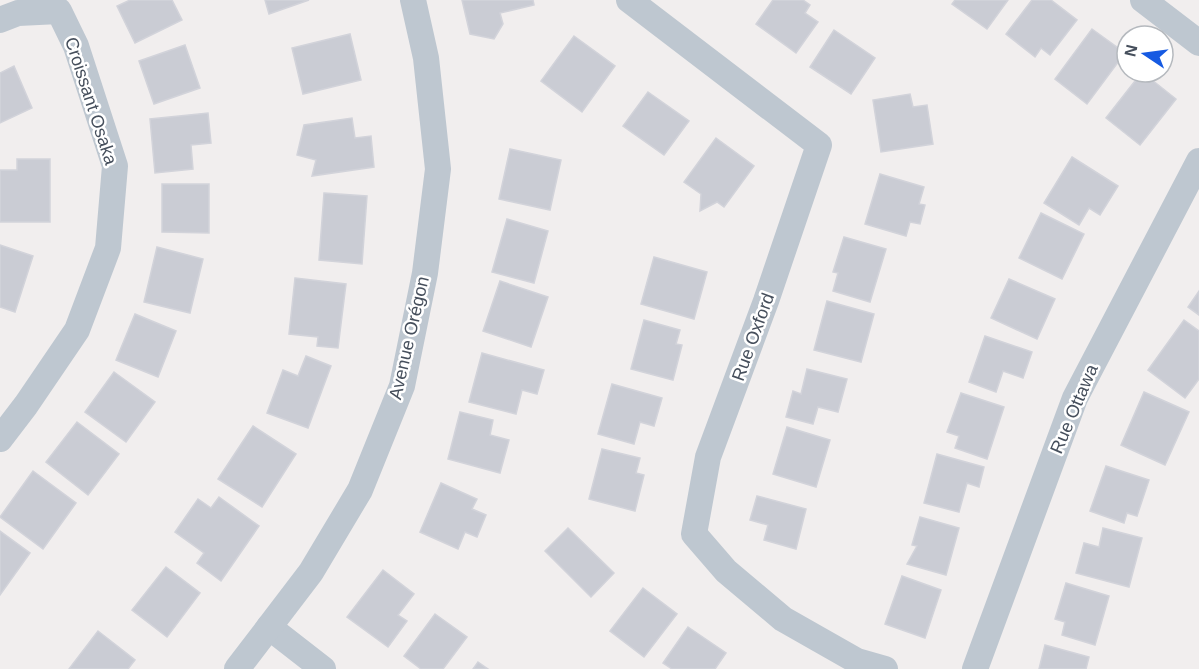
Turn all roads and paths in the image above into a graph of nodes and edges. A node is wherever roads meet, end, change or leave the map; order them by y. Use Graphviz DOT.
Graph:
graph roads {
  1 [pos="413,0"];
  2 [pos="629,0"];
  3 [pos="1143,0"];
  4 [pos="0,20"];
  5 [pos="1199,43"];
  6 [pos="1199,161"];
  7 [pos="0,439"];
  8 [pos="269,627"];
  9 [pos="237,669"];
  10 [pos="323,669"];
  11 [pos="885,669"];
  12 [pos="975,669"];
  1 -- 8 [label="street, Avenue Orégon"];
  2 -- 11 [label="street, Rue Oxford"];
  3 -- 5 [label="street"];
  4 -- 7 [label="street, Croissant Osaka"];
  6 -- 12 [label="street, Rue Ottawa"];
  8 -- 9 [label="street, Avenue Orégon"];
  8 -- 10 [label="street"];
}
